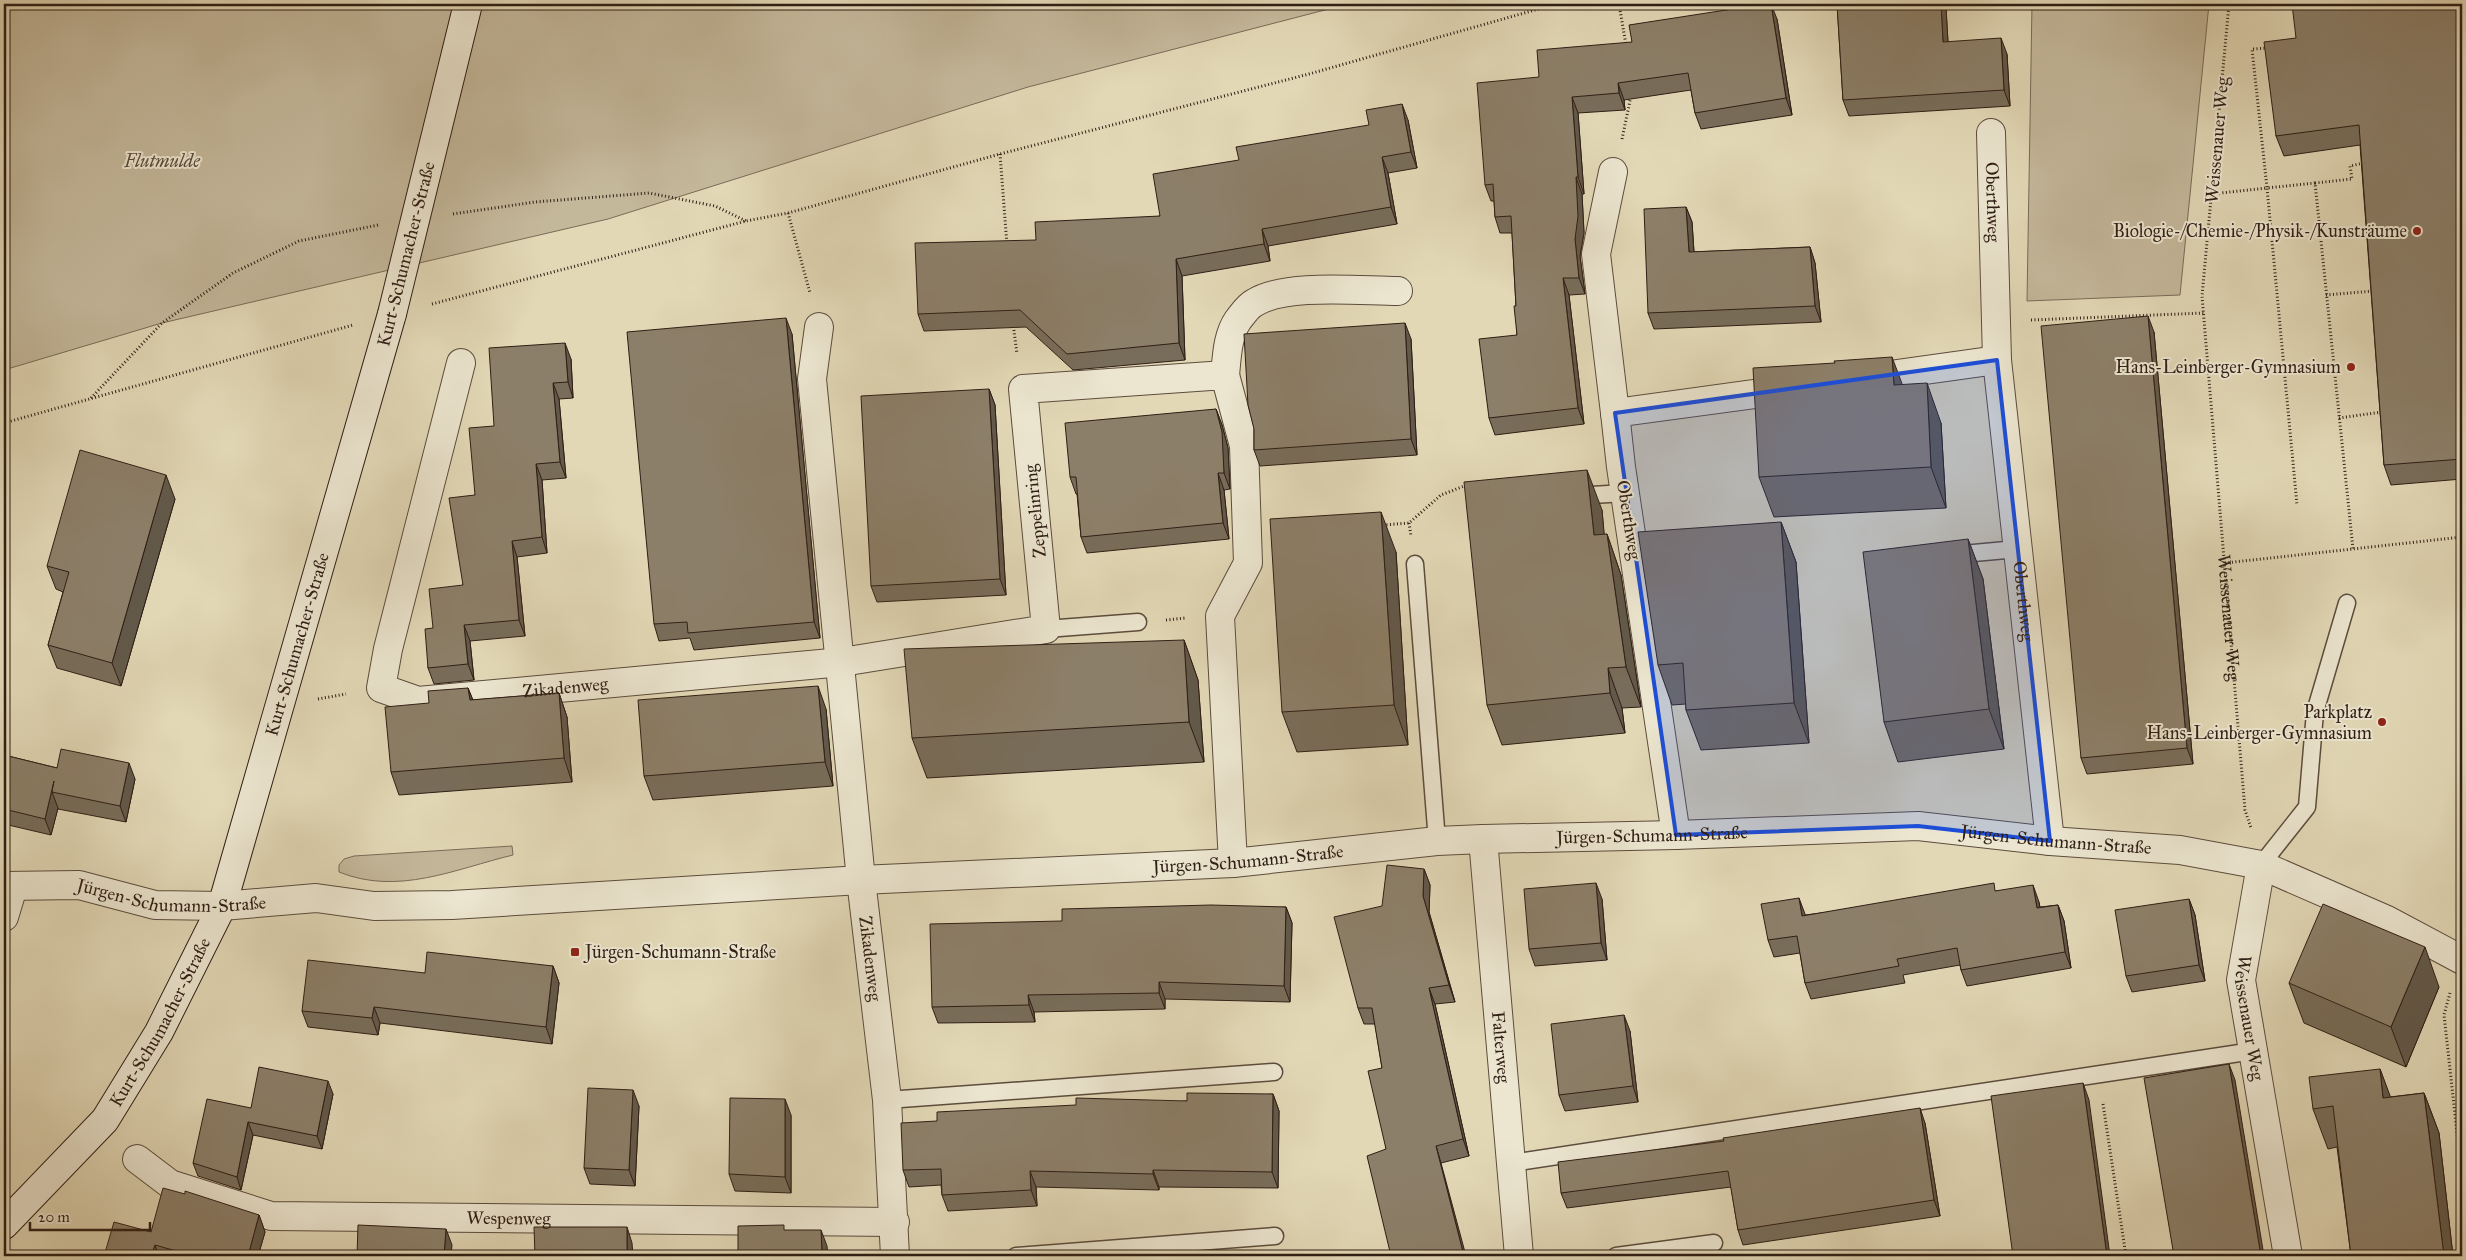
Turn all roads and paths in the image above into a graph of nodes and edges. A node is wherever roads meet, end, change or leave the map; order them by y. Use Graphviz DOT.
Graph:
graph roads {
  1 [pos="468,4"];
  2 [pos="1556,4"];
  3 [pos="1619,4"];
  4 [pos="2229,4"];
  5 [pos="2277,46"];
  6 [pos="1627,53"];
  7 [pos="1631,91"];
  8 [pos="1632,100"];
  9 [pos="1991,133"];
  10 [pos="1000,154"];
  11 [pos="2367,162"];
  12 [pos="1613,172"];
  13 [pos="2315,183"];
  14 [pos="2267,188"];
  15 [pos="2212,194"];
  16 [pos="788,213"];
  17 [pos="1007,248"];
  18 [pos="1398,291"];
  19 [pos="2376,291"];
  20 [pos="2326,295"];
  21 [pos="2204,313"];
  22 [pos="392,314"];
  23 [pos="1012,316"];
  24 [pos="1996,321"];
  25 [pos="819,327"];
  26 [pos="1997,360"];
  27 [pos="461,363"];
  28 [pos="1225,375"];
  29 [pos="1023,390"];
  30 [pos="2385,412"];
  31 [pos="1615,413"];
  32 [pos="2339,418"];
  33 [pos="4,423"];
  34 [pos="1468,484"];
  35 [pos="1625,493"];
  36 [pos="1556,497"];
  37 [pos="2297,505"];
  38 [pos="1380,526"];
  39 [pos="2462,538"];
  40 [pos="2017,549"];
  41 [pos="2353,550"];
  42 [pos="1932,557"];
  43 [pos="2225,563"];
  44 [pos="1415,564"];
  45 [pos="2347,603"];
  46 [pos="1220,616"];
  47 [pos="1138,622"];
  48 [pos="1046,629"];
  49 [pos="842,662"];
  50 [pos="381,688"];
  51 [pos="277,706"];
  52 [pos="1676,835"];
  53 [pos="1483,839"];
  54 [pos="1438,841"];
  55 [pos="2050,841"];
  56 [pos="1233,863"];
  57 [pos="2261,865"];
  58 [pos="861,880"];
  59 [pos="8,886"];
  60 [pos="222,906"];
  61 [pos="4,917"];
  62 [pos="2461,959"];
  63 [pos="2253,1051"];
  64 [pos="1274,1072"];
  65 [pos="2099,1075"];
  66 [pos="887,1100"];
  67 [pos="137,1159"];
  68 [pos="1511,1163"];
  69 [pos="2462,1178"];
  70 [pos="895,1222"];
  71 [pos="4,1225"];
  72 [pos="1275,1236"];
  73 [pos="1714,1243"];
  74 [pos="895,1256"];
  75 [pos="1016,1256"];
  76 [pos="1519,1256"];
  77 [pos="1616,1256"];
  78 [pos="2126,1256"];
  79 [pos="2288,1256"];
  1 -- 22 [label="street, Kurt-Schumacher-Straße, bridge"];
  2 -- 10 [label="path"];
  3 -- 6 [label="path"];
  4 -- 15 [label="path, Weissenauer Weg"];
  5 -- 14 [label="path"];
  7 -- 8 [label="path"];
  9 -- 24 [label="street, Oberthweg"];
  10 -- 16 [label="path"];
  10 -- 17 [label="path"];
  11 -- 13 [label="path"];
  12 -- 31 [label="street, Oberthweg"];
  13 -- 14 [label="path"];
  13 -- 20 [label="path"];
  14 -- 15 [label="path"];
  14 -- 37 [label="path"];
  15 -- 21 [label="path, Weissenauer Weg"];
  16 -- 22 [label="path"];
  16 -- 25 [label="path"];
  18 -- 28 [label="street"];
  19 -- 20 [label="path"];
  20 -- 32 [label="path"];
  21 -- 24 [label="path"];
  21 -- 43 [label="path, Weissenauer Weg"];
  22 -- 33 [label="path"];
  22 -- 51 [label="street, Kurt-Schumacher-Straße"];
  23 -- 29 [label="path"];
  24 -- 26 [label="street, Oberthweg"];
  25 -- 49 [label="street, Zikadenweg"];
  26 -- 31 [label="street"];
  26 -- 40 [label="street, Oberthweg"];
  27 -- 50 [label="street"];
  28 -- 29 [label="street"];
  28 -- 46 [label="street"];
  29 -- 48 [label="street, Zeppelinring"];
  30 -- 32 [label="path"];
  31 -- 35 [label="street, Oberthweg"];
  32 -- 41 [label="path"];
  34 -- 38 [label="path"];
  35 -- 36 [label="lane"];
  35 -- 52 [label="street, Oberthweg"];
  39 -- 41 [label="path"];
  40 -- 42 [label="lane"];
  40 -- 55 [label="street, Oberthweg"];
  41 -- 43 [label="path"];
  43 -- 57 [label="path, Weissenauer Weg"];
  44 -- 54 [label="lane"];
  45 -- 57 [label="lane"];
  46 -- 47 [label="path"];
  46 -- 56 [label="street"];
  47 -- 48 [label="lane"];
  48 -- 49 [label="street"];
  49 -- 50 [label="street, Zikadenweg"];
  49 -- 58 [label="street, Zikadenweg"];
  50 -- 51 [label="path"];
  51 -- 60 [label="street, Kurt-Schumacher-Straße"];
  52 -- 53 [label="street, Jürgen-Schumann-Straße"];
  52 -- 55 [label="street, Jürgen-Schumann-Straße"];
  53 -- 54 [label="street, Jürgen-Schumann-Straße"];
  53 -- 68 [label="street, Falterweg"];
  54 -- 56 [label="street, Jürgen-Schumann-Straße"];
  55 -- 57 [label="street, Jürgen-Schumann-Straße"];
  56 -- 58 [label="street, Jürgen-Schumann-Straße"];
  57 -- 62 [label="street, Jürgen-Schumann-Straße"];
  57 -- 63 [label="street, Weissenauer Weg"];
  58 -- 60 [label="street, Jürgen-Schumann-Straße"];
  58 -- 66 [label="street, Zikadenweg"];
  59 -- 60 [label="street, Jürgen-Schumann-Straße"];
  59 -- 61 [label="street, Jürgen-Schumann-Straße"];
  60 -- 71 [label="street, Kurt-Schumacher-Straße"];
  62 -- 69 [label="path"];
  63 -- 65 [label="lane"];
  63 -- 79 [label="street, Weissenauer Weg"];
  64 -- 66 [label="lane"];
  65 -- 68 [label="lane"];
  65 -- 78 [label="path"];
  66 -- 70 [label="street, Zikadenweg"];
  67 -- 70 [label="street, Wespenweg"];
  68 -- 76 [label="street, Falterweg"];
  70 -- 74 [label="street, Zikadenweg"];
  72 -- 75 [label="lane"];
  73 -- 77 [label="lane"];
}
